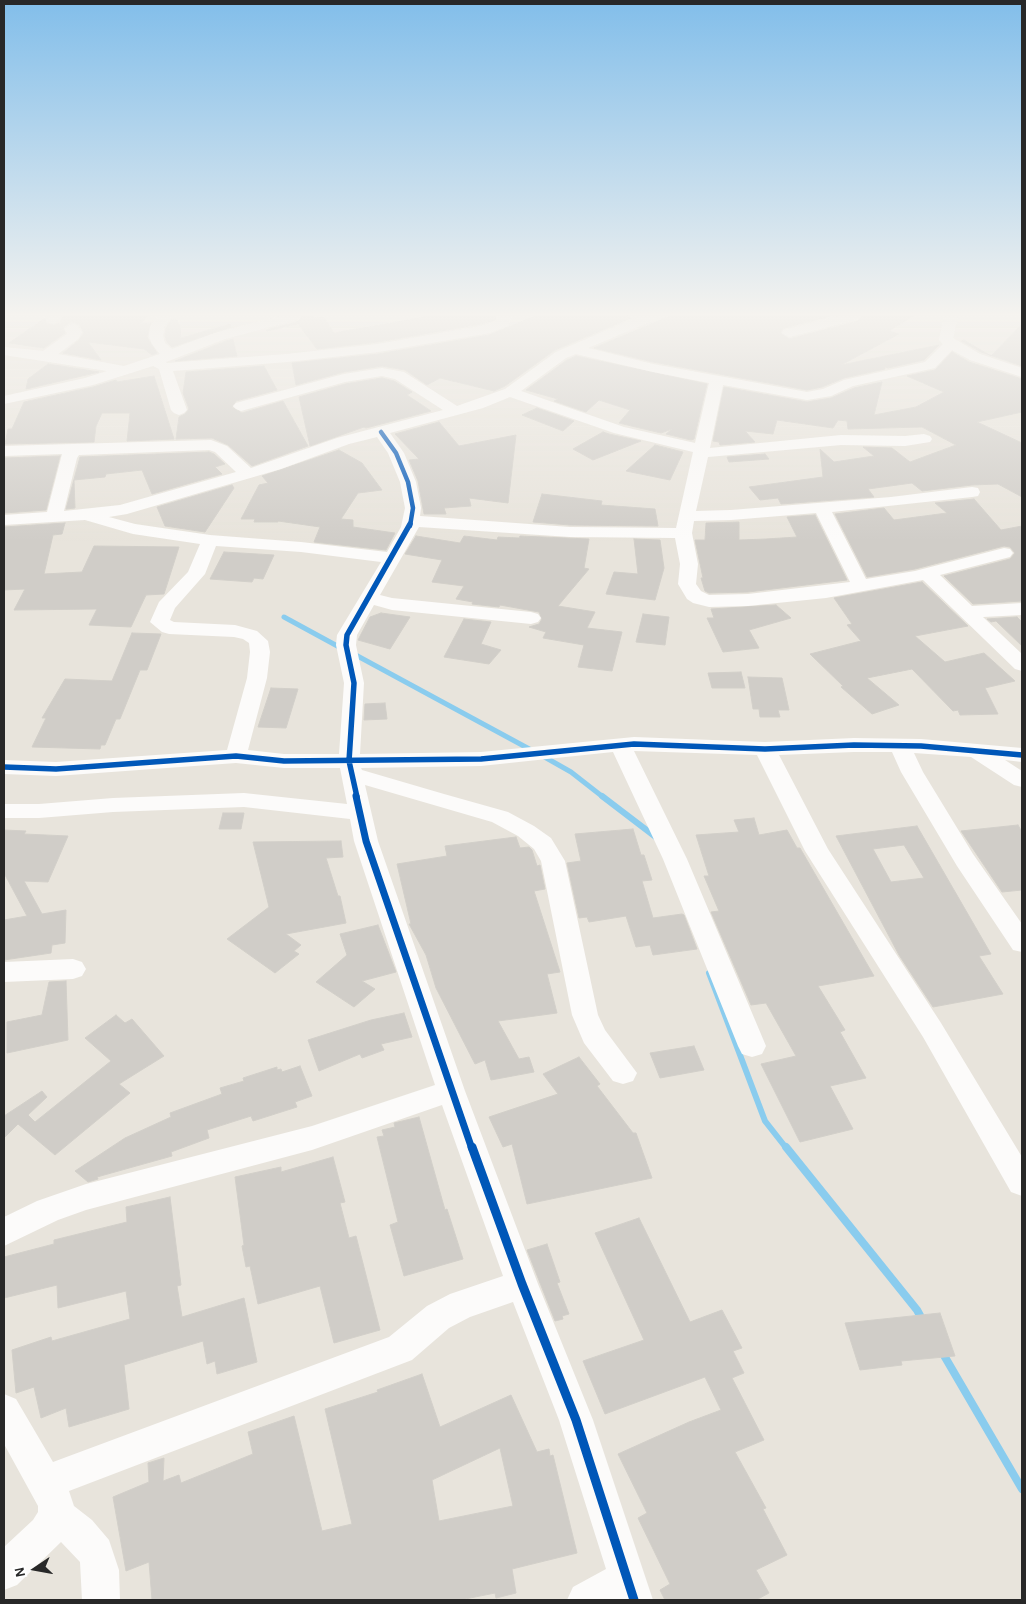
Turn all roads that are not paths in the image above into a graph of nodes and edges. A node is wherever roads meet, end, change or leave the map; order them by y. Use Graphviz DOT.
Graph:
graph roads {
  1 [pos="47,391"];
  2 [pos="173,391"];
  3 [pos="295,391"];
  4 [pos="423,391"];
  5 [pos="715,391"];
  6 [pos="776,391"];
  7 [pos="829,391"];
  8 [pos="510,392"];
  9 [pos="4,400"];
  10 [pos="241,406"];
  11 [pos="179,410"];
  12 [pos="455,412"];
  13 [pos="381,432"];
  14 [pos="924,439"];
  15 [pos="87,449"];
  16 [pos="4,451"];
  17 [pos="701,451"];
  18 [pos="248,474"];
  19 [pos="972,492"];
  20 [pos="822,508"];
  21 [pos="85,515"];
  22 [pos="54,518"];
  23 [pos="4,520"];
  24 [pos="411,521"];
  25 [pos="685,524"];
  26 [pos="210,540"];
  27 [pos="1004,553"];
  28 [pos="392,558"];
  29 [pos="927,574"];
  30 [pos="861,587"];
  31 [pos="369,598"];
  32 [pos="1013,610"];
  33 [pos="966,612"];
  34 [pos="530,618"];
  35 [pos="986,632"];
  36 [pos="1022,665"];
  37 [pos="620,745"];
  38 [pos="900,746"];
  39 [pos="765,749"];
  40 [pos="974,751"];
  41 [pos="1022,755"];
  42 [pos="236,756"];
  43 [pos="4,767"];
  44 [pos="351,768"];
  45 [pos="1022,780"];
  46 [pos="4,811"];
  47 [pos="360,813"];
  48 [pos="1022,943"];
  49 [pos="73,969"];
  50 [pos="4,972"];
  51 [pos="752,1046"];
  52 [pos="623,1073"];
  53 [pos="450,1091"];
  54 [pos="1022,1184"];
  55 [pos="4,1232"];
  56 [pos="522,1284"];
  57 [pos="4,1411"];
  58 [pos="50,1499"];
  59 [pos="4,1572"];
  60 [pos="631,1589"];
  61 [pos="101,1600"];
  62 [pos="586,1600"];
  1 -- 9 [label="street"];
  2 -- 11 [label="street"];
  3 -- 10 [label="street"];
  4 -- 12 [label="street"];
  5 -- 17 [label="street"];
  6 -- 7 [label="street"];
  8 -- 12 [label="street"];
  8 -- 17 [label="street"];
  12 -- 13 [label="street"];
  13 -- 18 [label="street"];
  13 -- 24 [label="street"];
  14 -- 17 [label="street"];
  15 -- 16 [label="street"];
  15 -- 18 [label="street"];
  15 -- 22 [label="street"];
  17 -- 25 [label="street"];
  18 -- 21 [label="street"];
  19 -- 20 [label="street"];
  20 -- 25 [label="street"];
  20 -- 30 [label="street"];
  21 -- 22 [label="street"];
  21 -- 26 [label="street"];
  22 -- 23 [label="street"];
  24 -- 25 [label="street"];
  24 -- 28 [label="street"];
  25 -- 30 [label="street"];
  26 -- 28 [label="street"];
  26 -- 42 [label="street"];
  27 -- 29 [label="street"];
  28 -- 31 [label="street"];
  29 -- 30 [label="street"];
  29 -- 33 [label="street"];
  31 -- 34 [label="street"];
  31 -- 44 [label="street"];
  32 -- 33 [label="street"];
  32 -- 35 [label="street"];
  33 -- 35 [label="street"];
  35 -- 36 [label="street"];
  37 -- 39 [label="street"];
  37 -- 44 [label="street"];
  37 -- 51 [label="street"];
  38 -- 39 [label="street"];
  38 -- 40 [label="street"];
  38 -- 48 [label="street"];
  39 -- 54 [label="street"];
  40 -- 41 [label="street"];
  40 -- 45 [label="street"];
  42 -- 43 [label="street"];
  42 -- 44 [label="street"];
  44 -- 47 [label="street"];
  44 -- 52 [label="street"];
  46 -- 47 [label="street"];
  47 -- 53 [label="street"];
  49 -- 50 [label="street"];
  53 -- 55 [label="street"];
  53 -- 56 [label="street"];
  56 -- 58 [label="street"];
  56 -- 60 [label="street"];
  57 -- 58 [label="street"];
  58 -- 59 [label="street"];
  58 -- 61 [label="street"];
  60 -- 62 [label="street"];
}
